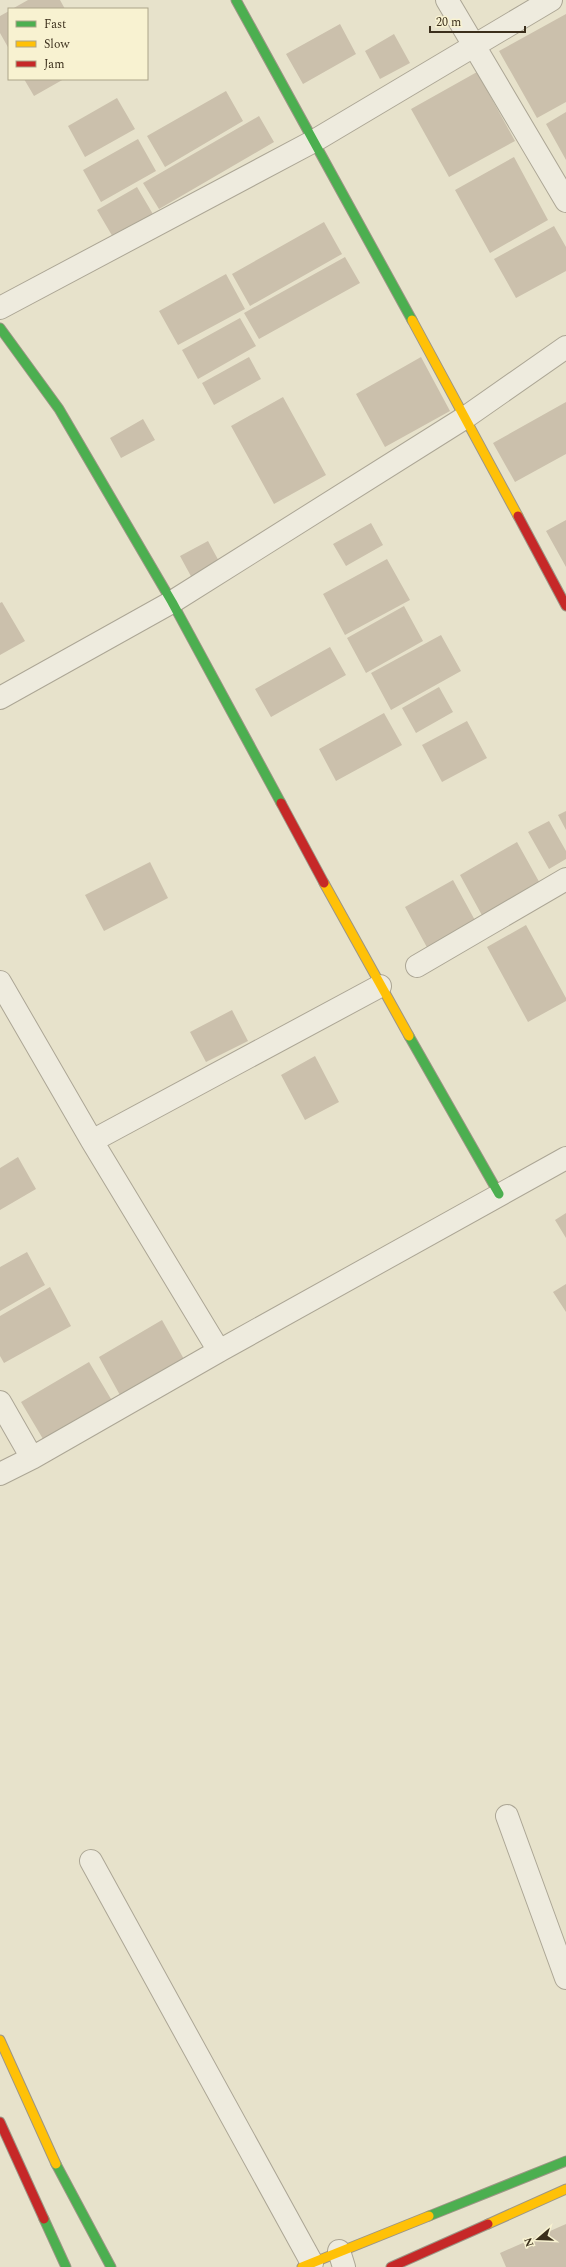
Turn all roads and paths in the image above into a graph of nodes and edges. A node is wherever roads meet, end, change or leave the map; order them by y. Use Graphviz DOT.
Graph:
graph roads {
  1 [pos="236,0"];
  2 [pos="447,0"];
  3 [pos="551,0"];
  4 [pos="474,44"];
  5 [pos="314,141"];
  6 [pos="566,201"];
  7 [pos="0,308"];
  8 [pos="0,328"];
  9 [pos="566,347"];
  10 [pos="466,417"];
  11 [pos="172,602"];
  12 [pos="566,606"];
  13 [pos="0,698"];
  14 [pos="566,879"];
  15 [pos="416,966"];
  16 [pos="0,982"];
  17 [pos="380,986"];
  18 [pos="92,1141"];
  19 [pos="566,1158"];
  20 [pos="499,1194"];
  21 [pos="219,1351"];
  22 [pos="0,1402"];
  23 [pos="32,1458"];
  24 [pos="0,1474"];
  25 [pos="508,1816"];
  26 [pos="91,1861"];
  27 [pos="566,1978"];
  28 [pos="0,2040"];
  29 [pos="0,2122"];
  30 [pos="566,2161"];
  31 [pos="566,2190"];
  32 [pos="342,2259"];
  33 [pos="307,2265"];
  34 [pos="66,2267"];
  35 [pos="111,2267"];
  36 [pos="392,2267"];
  1 -- 5 [label="street"];
  2 -- 4 [label="street"];
  3 -- 4 [label="street"];
  4 -- 5 [label="street"];
  4 -- 6 [label="street"];
  5 -- 7 [label="street"];
  5 -- 10 [label="street"];
  8 -- 11 [label="street"];
  9 -- 10 [label="street"];
  10 -- 11 [label="street"];
  10 -- 12 [label="street"];
  11 -- 13 [label="street"];
  11 -- 17 [label="street"];
  14 -- 15 [label="street"];
  16 -- 18 [label="street"];
  17 -- 18 [label="street"];
  17 -- 20 [label="street"];
  18 -- 21 [label="street"];
  19 -- 20 [label="street"];
  20 -- 21 [label="street"];
  21 -- 23 [label="street"];
  22 -- 23 [label="street"];
  23 -- 24 [label="street"];
  25 -- 27 [label="street"];
  26 -- 33 [label="street"];
  28 -- 35 [label="street"];
  29 -- 34 [label="street"];
  30 -- 32 [label="street"];
  31 -- 36 [label="street"];
  32 -- 33 [label="street"];
}
